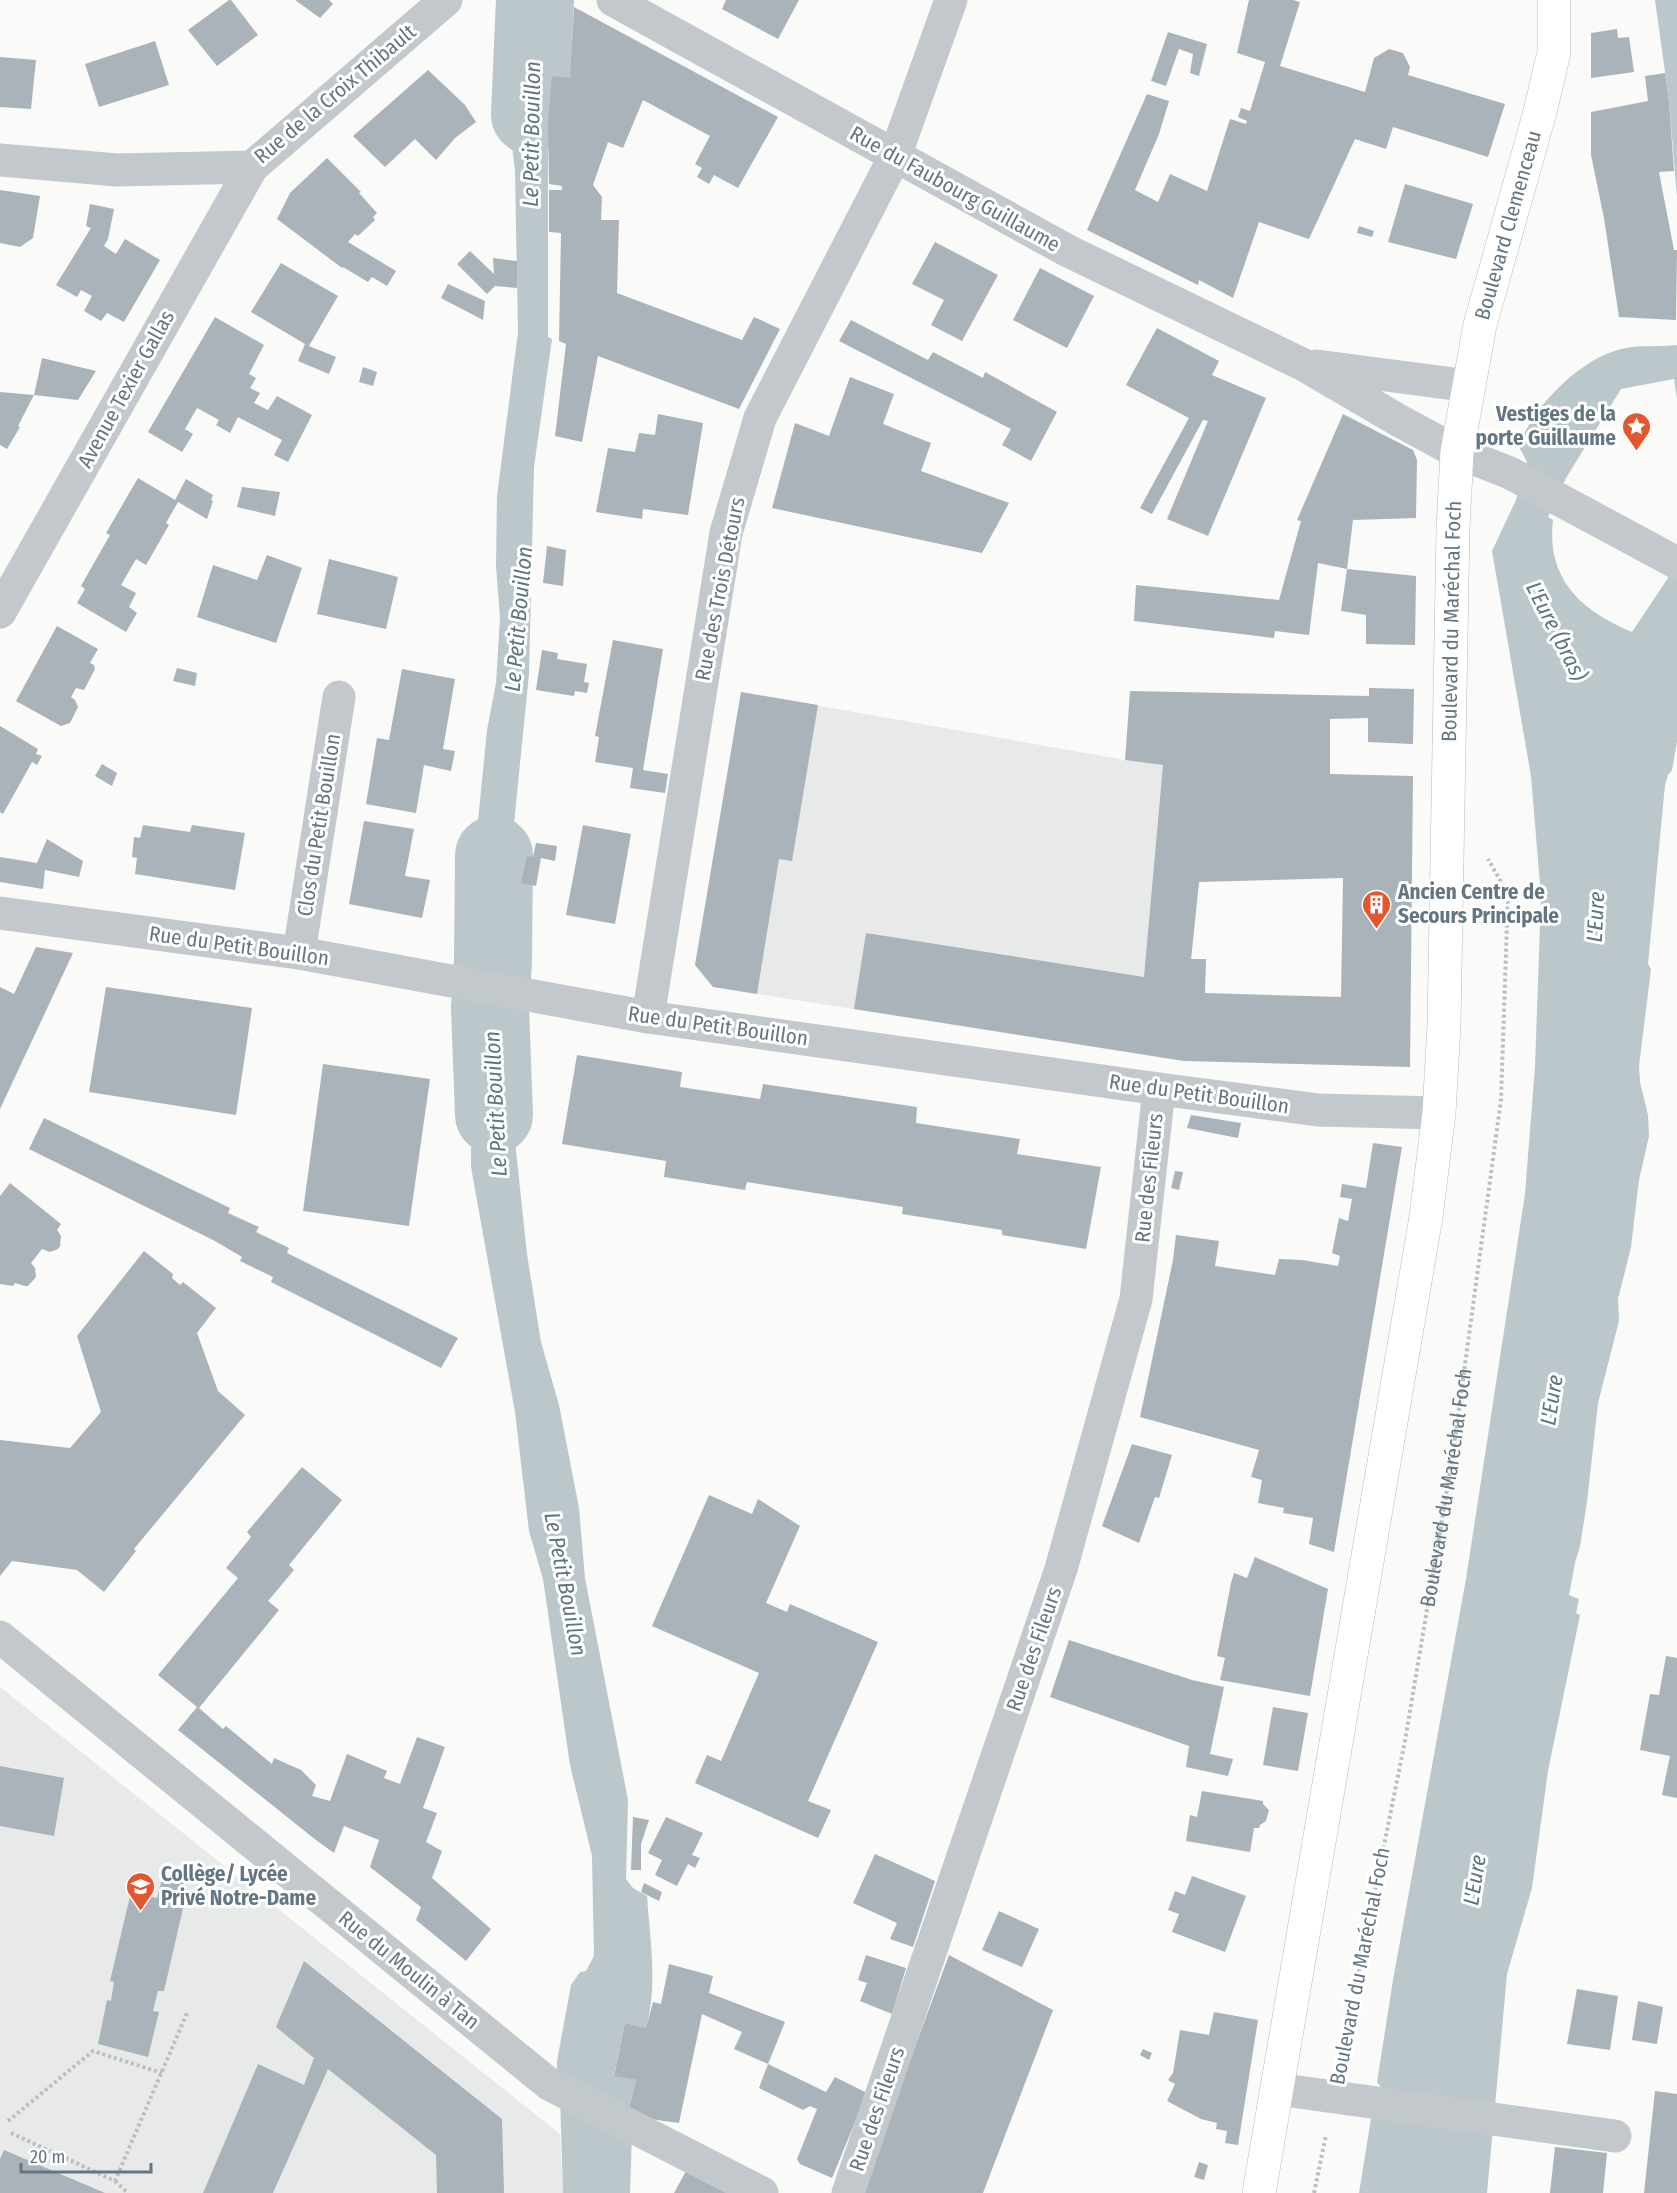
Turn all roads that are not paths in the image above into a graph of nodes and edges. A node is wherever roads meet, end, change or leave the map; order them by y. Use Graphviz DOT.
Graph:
graph roads {
  1 [pos="446,0"];
  2 [pos="613,0"];
  3 [pos="951,0"];
  4 [pos="1554,0"];
  5 [pos="895,156"];
  6 [pos="0,160"];
  7 [pos="252,167"];
  8 [pos="1304,365"];
  9 [pos="1468,386"];
  10 [pos="1457,452"];
  11 [pos="1670,559"];
  12 [pos="0,612"];
  13 [pos="339,697"];
  14 [pos="0,913"];
  15 [pos="299,953"];
  16 [pos="648,1017"];
  17 [pos="1159,1089"];
  18 [pos="1439,1113"];
  19 [pos="0,1637"];
  20 [pos="1277,2088"];
  21 [pos="1616,2136"];
  22 [pos="762,2193"];
  23 [pos="848,2193"];
  24 [pos="1259,2193"];
  1 -- 7 [label="street, Rue de la Croix Thibault"];
  2 -- 5 [label="street, Rue du Faubourg Guillaume"];
  3 -- 5 [label="street, Rue des Trois Détours"];
  4 -- 9 [label="main road, Boulevard Clemenceau"];
  5 -- 8 [label="street, Rue du Faubourg Guillaume"];
  5 -- 16 [label="street, Rue des Trois Détours"];
  6 -- 7 [label="street, Rue de la Croix Thibault"];
  7 -- 12 [label="street, Avenue Texier Gallas"];
  8 -- 9 [label="street, Rue du Faubourg Guillaume"];
  8 -- 10 [label="street, Rue du Faubourg Guillaume"];
  9 -- 10 [label="main road, Boulevard Clemenceau"];
  10 -- 11 [label="street, Rue du Faubourg Guillaume"];
  10 -- 18 [label="main road, Boulevard du Maréchal Foch"];
  13 -- 15 [label="street, Clos du Petit Bouillon"];
  14 -- 15 [label="street, Rue du Petit Bouillon"];
  15 -- 16 [label="street, Rue du Petit Bouillon"];
  16 -- 17 [label="street, Rue du Petit Bouillon"];
  17 -- 18 [label="street, Rue du Petit Bouillon"];
  17 -- 23 [label="street, Rue des Fileurs"];
  18 -- 20 [label="main road, Boulevard du Maréchal Foch"];
  19 -- 22 [label="street, Rue du Moulin à Tan"];
  20 -- 21 [label="street"];
  20 -- 24 [label="main road, Boulevard du Maréchal Foch"];
}
